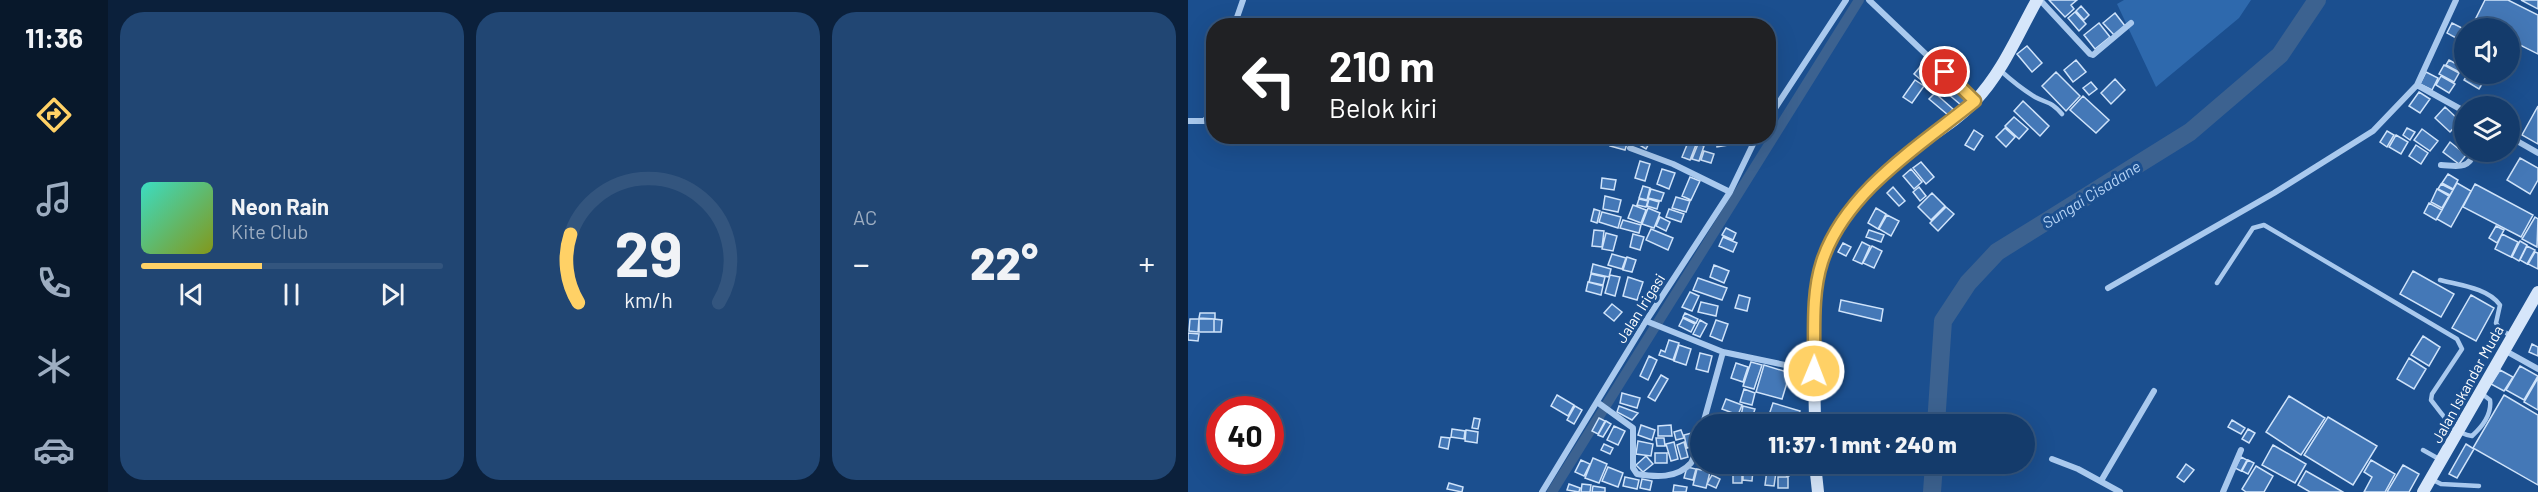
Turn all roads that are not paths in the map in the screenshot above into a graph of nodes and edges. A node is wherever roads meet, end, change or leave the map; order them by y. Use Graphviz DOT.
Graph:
graph roads {
  1 [pos="1243,0"];
  2 [pos="1846,0"];
  3 [pos="1869,0"];
  4 [pos="2038,0"];
  5 [pos="2456,0"];
  6 [pos="1237,18"];
  7 [pos="2131,23"];
  8 [pos="1999,69"];
  9 [pos="2417,85"];
  10 [pos="1975,101"];
  11 [pos="2454,105"];
  12 [pos="1776,107"];
  13 [pos="2062,114"];
  14 [pos="1206,119"];
  15 [pos="1188,121"];
  16 [pos="2520,143"];
  17 [pos="1753,144"];
  18 [pos="1630,148"];
  19 [pos="2538,153"];
  20 [pos="2471,162"];
  21 [pos="2441,165"];
  22 [pos="1730,192"];
  23 [pos="2440,280"];
  24 [pos="2217,283"];
  25 [pos="2108,288"];
  26 [pos="2538,292"];
  27 [pos="1647,322"];
  28 [pos="2511,336"];
  29 [pos="2504,350"];
  30 [pos="1723,352"];
  31 [pos="2538,369"];
  32 [pos="1814,371"];
  33 [pos="2154,391"];
  34 [pos="2480,392"];
  35 [pos="1598,403"];
  36 [pos="1706,414"];
  37 [pos="1815,414"];
  38 [pos="2459,430"];
  39 [pos="2241,450"];
  40 [pos="2423,450"];
  41 [pos="2052,459"];
  42 [pos="2441,460"];
  43 [pos="1690,464"];
  44 [pos="1816,474"];
  45 [pos="2430,479"];
  46 [pos="2101,481"];
  47 [pos="2479,486"];
  48 [pos="1542,492"];
  49 [pos="1818,492"];
  50 [pos="2120,492"];
  51 [pos="2223,492"];
  52 [pos="2423,492"];
  1 -- 6 [label="street"];
  2 -- 12 [label="street"];
  3 -- 10 [label="street"];
  4 -- 7 [label="street"];
  4 -- 8 [label="street"];
  5 -- 9 [label="street"];
  8 -- 10 [label="street"];
  8 -- 13 [label="lane"];
  9 -- 11 [label="street"];
  9 -- 25 [label="street"];
  10 -- 32 [label="street"];
  14 -- 15 [label="street"];
  16 -- 19 [label="street"];
  17 -- 22 [label="street, Jalan Irigasi"];
  18 -- 22 [label="street"];
  20 -- 21 [label="street"];
  22 -- 27 [label="street, Jalan Irigasi"];
  23 -- 28 [label="lane"];
  24 -- 38 [label="lane"];
  26 -- 28 [label="street, Jalan Iskandar Muda"];
  27 -- 30 [label="street"];
  27 -- 35 [label="street, Jalan Irigasi"];
  28 -- 29 [label="street, Jalan Iskandar Muda"];
  29 -- 31 [label="street"];
  29 -- 34 [label="street, Jalan Iskandar Muda"];
  30 -- 32 [label="street"];
  30 -- 36 [label="street"];
  32 -- 37 [label="street"];
  33 -- 46 [label="street"];
  34 -- 38 [label="street, Jalan Iskandar Muda"];
  34 -- 38 [label="lane"];
  35 -- 43 [label="street"];
  35 -- 48 [label="street, Jalan Irigasi"];
  38 -- 42 [label="street, Jalan Iskandar Muda"];
  39 -- 51 [label="street"];
  40 -- 42 [label="lane"];
  41 -- 46 [label="street"];
  42 -- 45 [label="street, Jalan Iskandar Muda"];
  44 -- 49 [label="street"];
  45 -- 47 [label="lane"];
  45 -- 52 [label="street, Jalan Iskandar Muda"];
  46 -- 50 [label="street"];
}
